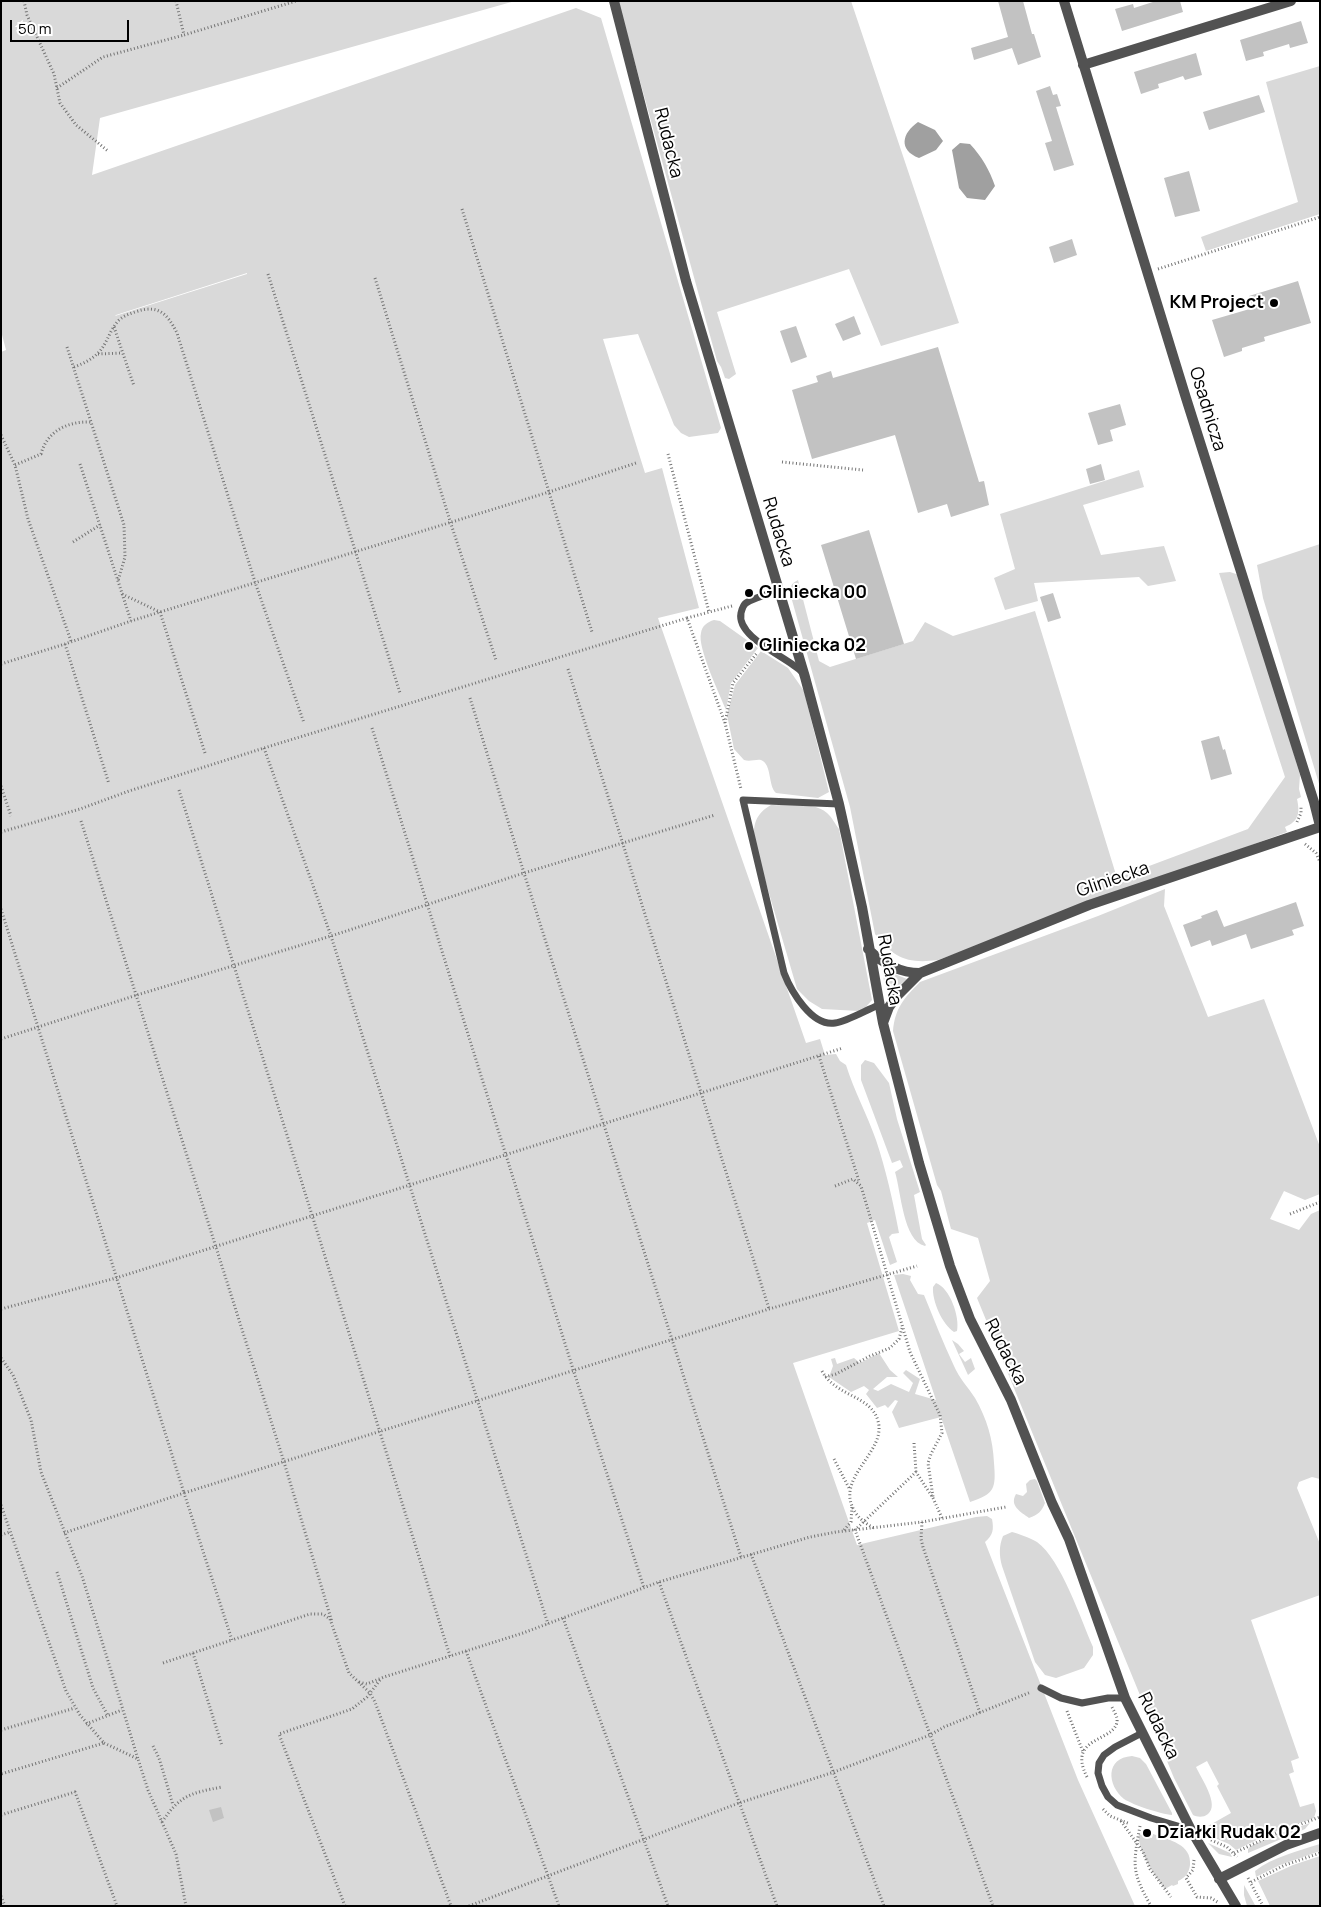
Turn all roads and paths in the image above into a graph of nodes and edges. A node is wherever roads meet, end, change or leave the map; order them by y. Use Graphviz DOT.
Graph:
graph roads {
  1 [pos="24,1"];
  2 [pos="176,1"];
  3 [pos="614,1"];
  4 [pos="1064,1"];
  5 [pos="1291,1"];
  6 [pos="294,2"];
  7 [pos="184,35"];
  8 [pos="1084,65"];
  9 [pos="56,88"];
  10 [pos="108,151"];
  11 [pos="462,209"];
  12 [pos="1320,216"];
  13 [pos="1148,273"];
  14 [pos="268,274"];
  15 [pos="375,278"];
  16 [pos="114,327"];
  17 [pos="67,347"];
  18 [pos="122,352"];
  19 [pos="97,354"];
  20 [pos="74,367"];
  21 [pos="134,386"];
  22 [pos="91,422"];
  23 [pos="1,435"];
  24 [pos="668,454"];
  25 [pos="782,462"];
  26 [pos="636,463"];
  27 [pos="80,464"];
  28 [pos="15,465"];
  29 [pos="863,470"];
  30 [pos="549,492"];
  31 [pos="450,521"];
  32 [pos="100,526"];
  33 [pos="72,542"];
  34 [pos="354,551"];
  35 [pos="118,580"];
  36 [pos="256,582"];
  37 [pos="779,590"];
  38 [pos="122,594"];
  39 [pos="746,603"];
  40 [pos="160,612"];
  41 [pos="710,612"];
  42 [pos="687,618"];
  43 [pos="131,621"];
  44 [pos="592,632"];
  45 [pos="71,641"];
  46 [pos="65,644"];
  47 [pos="764,645"];
  48 [pos="496,660"];
  49 [pos="1,664"];
  50 [pos="568,669"];
  51 [pos="805,677"];
  52 [pos="400,693"];
  53 [pos="470,698"];
  54 [pos="304,723"];
  55 [pos="724,723"];
  56 [pos="372,728"];
  57 [pos="264,748"];
  58 [pos="205,753"];
  59 [pos="109,784"];
  60 [pos="1,786"];
  61 [pos="179,790"];
  62 [pos="743,800"];
  63 [pos="839,804"];
  64 [pos="715,815"];
  65 [pos="11,816"];
  66 [pos="81,821"];
  67 [pos="1320,826"];
  68 [pos="1,832"];
  69 [pos="622,844"];
  70 [pos="524,873"];
  71 [pos="427,904"];
  72 [pos="1,909"];
  73 [pos="331,936"];
  74 [pos="868,949"];
  75 [pos="233,965"];
  76 [pos="920,973"];
  77 [pos="137,995"];
  78 [pos="879,1005"];
  79 [pos="883,1023"];
  80 [pos="38,1026"];
  81 [pos="1,1039"];
  82 [pos="843,1048"];
  83 [pos="819,1056"];
  84 [pos="701,1094"];
  85 [pos="603,1124"];
  86 [pos="506,1155"];
  87 [pos="409,1184"];
  88 [pos="860,1184"];
  89 [pos="835,1186"];
  90 [pos="1320,1202"];
  91 [pos="1290,1214"];
  92 [pos="313,1215"];
  93 [pos="215,1247"];
  94 [pos="917,1266"];
  95 [pos="887,1275"];
  96 [pos="116,1278"];
  97 [pos="1,1309"];
  98 [pos="769,1309"];
  99 [pos="902,1328"];
  100 [pos="673,1339"];
  101 [pos="1,1358"];
  102 [pos="573,1370"];
  103 [pos="822,1371"];
  104 [pos="825,1377"];
  105 [pos="477,1401"];
  106 [pos="380,1430"];
  107 [pos="914,1443"];
  108 [pos="834,1459"];
  109 [pos="284,1462"];
  110 [pos="916,1472"];
  111 [pos="850,1490"];
  112 [pos="184,1493"];
  113 [pos="933,1498"];
  114 [pos="1,1505"];
  115 [pos="852,1506"];
  116 [pos="1006,1507"];
  117 [pos="942,1518"];
  118 [pos="864,1522"];
  119 [pos="922,1522"];
  120 [pos="874,1528"];
  121 [pos="855,1530"];
  122 [pos="841,1531"];
  123 [pos="10,1532"];
  124 [pos="64,1533"];
  125 [pos="1,1535"];
  126 [pos="751,1554"];
  127 [pos="741,1557"];
  128 [pos="57,1572"];
  129 [pos="659,1582"];
  130 [pos="644,1588"];
  131 [pos="562,1617"];
  132 [pos="332,1622"];
  133 [pos="548,1624"];
  134 [pos="232,1640"];
  135 [pos="466,1651"];
  136 [pos="193,1653"];
  137 [pos="450,1656"];
  138 [pos="163,1663"];
  139 [pos="384,1677"];
  140 [pos="354,1680"];
  141 [pos="1041,1688"];
  142 [pos="370,1694"];
  143 [pos="1062,1698"];
  144 [pos="1125,1698"];
  145 [pos="74,1708"];
  146 [pos="122,1710"];
  147 [pos="980,1713"];
  148 [pos="108,1716"];
  149 [pos="86,1724"];
  150 [pos="1,1730"];
  151 [pos="1142,1733"];
  152 [pos="930,1735"];
  153 [pos="104,1743"];
  154 [pos="153,1746"];
  155 [pos="222,1746"];
  156 [pos="1083,1752"];
  157 [pos="138,1759"];
  158 [pos="834,1772"];
  159 [pos="1,1774"];
  160 [pos="222,1787"];
  161 [pos="739,1803"];
  162 [pos="173,1806"];
  163 [pos="1,1815"];
  164 [pos="1121,1821"];
  165 [pos="162,1822"];
  166 [pos="1140,1826"];
  167 [pos="1191,1830"];
  168 [pos="1320,1833"];
  169 [pos="644,1840"];
  170 [pos="1137,1844"];
  171 [pos="1320,1853"];
  172 [pos="1242,1866"];
  173 [pos="548,1876"];
  174 [pos="1219,1879"];
  175 [pos="1250,1882"];
  176 [pos="1,1896"];
  177 [pos="1171,1896"];
  178 [pos="5,1906"];
  179 [pos="117,1906"];
  180 [pos="186,1906"];
  181 [pos="344,1906"];
  182 [pos="451,1906"];
  183 [pos="469,1906"];
  184 [pos="560,1906"];
  185 [pos="668,1906"];
  186 [pos="777,1906"];
  187 [pos="884,1906"];
  188 [pos="993,1906"];
  189 [pos="1151,1906"];
  190 [pos="1236,1906"];
  191 [pos="1263,1906"];
  1 -- 9 [label="path"];
  2 -- 7 [label="path"];
  3 -- 37 [label="street, Rudacka"];
  4 -- 8 [label="street, Osadnicza"];
  5 -- 8 [label="street"];
  6 -- 7 [label="path"];
  7 -- 9 [label="path"];
  8 -- 13 [label="street, Osadnicza"];
  9 -- 10 [label="path"];
  11 -- 30 [label="path"];
  12 -- 13 [label="path"];
  13 -- 67 [label="street, Osadnicza"];
  14 -- 34 [label="path"];
  15 -- 31 [label="path"];
  16 -- 18 [label="path"];
  16 -- 19 [label="path"];
  16 -- 36 [label="path"];
  17 -- 20 [label="path"];
  18 -- 19 [label="path"];
  18 -- 21 [label="path"];
  19 -- 20 [label="path"];
  20 -- 22 [label="path"];
  22 -- 28 [label="path"];
  22 -- 35 [label="path"];
  23 -- 28 [label="path"];
  24 -- 41 [label="path"];
  25 -- 29 [label="path"];
  26 -- 30 [label="path"];
  27 -- 32 [label="path"];
  28 -- 45 [label="path"];
  30 -- 31 [label="path"];
  30 -- 44 [label="path"];
  31 -- 34 [label="path"];
  31 -- 48 [label="path"];
  32 -- 33 [label="path"];
  32 -- 35 [label="path"];
  34 -- 36 [label="path"];
  34 -- 52 [label="path"];
  35 -- 38 [label="path"];
  36 -- 40 [label="path"];
  36 -- 54 [label="path"];
  37 -- 39 [label="lane"];
  37 -- 51 [label="street, Rudacka"];
  38 -- 40 [label="path"];
  38 -- 43 [label="path"];
  39 -- 41 [label="path"];
  39 -- 47 [label="lane"];
  40 -- 43 [label="path"];
  40 -- 58 [label="path"];
  41 -- 42 [label="path"];
  42 -- 55 [label="path"];
  42 -- 57 [label="path"];
  43 -- 45 [label="path"];
  45 -- 46 [label="path"];
  46 -- 49 [label="path"];
  46 -- 59 [label="path"];
  47 -- 51 [label="lane"];
  47 -- 55 [label="path"];
  50 -- 69 [label="path"];
  51 -- 63 [label="street, Rudacka"];
  53 -- 70 [label="path"];
  55 -- 62 [label="path"];
  56 -- 71 [label="path"];
  57 -- 68 [label="path"];
  57 -- 73 [label="path"];
  60 -- 65 [label="path"];
  61 -- 75 [label="path"];
  62 -- 63 [label="lane"];
  62 -- 78 [label="lane"];
  63 -- 74 [label="street, Rudacka"];
  64 -- 69 [label="path"];
  66 -- 77 [label="path"];
  67 -- 76 [label="street, Gliniecka"];
  69 -- 70 [label="path"];
  69 -- 84 [label="path"];
  70 -- 71 [label="path"];
  70 -- 85 [label="path"];
  71 -- 73 [label="path"];
  71 -- 86 [label="path"];
  72 -- 80 [label="path"];
  73 -- 75 [label="path"];
  73 -- 87 [label="path"];
  74 -- 76 [label="street"];
  74 -- 78 [label="street, Rudacka"];
  75 -- 77 [label="path"];
  75 -- 92 [label="path"];
  76 -- 79 [label="street, Gliniecka"];
  77 -- 80 [label="path"];
  77 -- 93 [label="path"];
  78 -- 79 [label="street, Rudacka"];
  79 -- 144 [label="street, Rudacka"];
  80 -- 81 [label="path"];
  80 -- 96 [label="path"];
  82 -- 83 [label="path"];
  83 -- 84 [label="path"];
  83 -- 88 [label="path"];
  84 -- 85 [label="path"];
  84 -- 98 [label="path"];
  85 -- 86 [label="path"];
  85 -- 100 [label="path"];
  86 -- 87 [label="path"];
  86 -- 102 [label="path"];
  87 -- 92 [label="path"];
  87 -- 105 [label="path"];
  88 -- 89 [label="path"];
  88 -- 95 [label="path"];
  90 -- 91 [label="path"];
  92 -- 93 [label="path"];
  92 -- 106 [label="path"];
  93 -- 96 [label="path"];
  93 -- 109 [label="path"];
  94 -- 95 [label="path"];
  95 -- 98 [label="path"];
  95 -- 99 [label="path"];
  96 -- 97 [label="path"];
  96 -- 112 [label="path"];
  98 -- 100 [label="path"];
  99 -- 104 [label="path"];
  99 -- 113 [label="path"];
  100 -- 102 [label="path"];
  100 -- 127 [label="path"];
  101 -- 124 [label="path"];
  102 -- 105 [label="path"];
  102 -- 130 [label="path"];
  103 -- 104 [label="path"];
  104 -- 111 [label="path"];
  105 -- 106 [label="path"];
  105 -- 133 [label="path"];
  106 -- 109 [label="path"];
  106 -- 137 [label="path"];
  107 -- 110 [label="path"];
  108 -- 111 [label="path"];
  109 -- 112 [label="path"];
  109 -- 132 [label="path"];
  110 -- 113 [label="path"];
  110 -- 118 [label="path"];
  111 -- 115 [label="path"];
  112 -- 124 [label="path"];
  112 -- 134 [label="path"];
  113 -- 117 [label="path"];
  114 -- 123 [label="path"];
  115 -- 118 [label="path"];
  115 -- 122 [label="path"];
  116 -- 117 [label="path"];
  117 -- 119 [label="path"];
  118 -- 120 [label="path"];
  118 -- 121 [label="path"];
  119 -- 120 [label="path"];
  119 -- 147 [label="path"];
  120 -- 121 [label="path"];
  121 -- 122 [label="path"];
  121 -- 152 [label="path"];
  122 -- 126 [label="path"];
  123 -- 125 [label="path"];
  123 -- 145 [label="path"];
  124 -- 146 [label="path"];
  126 -- 127 [label="path"];
  126 -- 158 [label="path"];
  127 -- 129 [label="path"];
  128 -- 148 [label="path"];
  129 -- 130 [label="path"];
  129 -- 161 [label="path"];
  130 -- 131 [label="path"];
  131 -- 133 [label="path"];
  131 -- 169 [label="path"];
  132 -- 134 [label="path"];
  132 -- 140 [label="path"];
  133 -- 135 [label="path"];
  134 -- 136 [label="path"];
  135 -- 137 [label="path"];
  135 -- 173 [label="path"];
  136 -- 138 [label="path"];
  136 -- 155 [label="path"];
  137 -- 139 [label="path"];
  139 -- 140 [label="path"];
  139 -- 142 [label="path"];
  140 -- 142 [label="path"];
  141 -- 143 [label="lane"];
  141 -- 147 [label="path"];
  142 -- 181 [label="path"];
  142 -- 182 [label="path"];
  143 -- 144 [label="lane"];
  143 -- 156 [label="path"];
  144 -- 151 [label="street, Rudacka"];
  145 -- 149 [label="path"];
  145 -- 150 [label="path"];
  146 -- 148 [label="path"];
  146 -- 157 [label="path"];
  147 -- 152 [label="path"];
  148 -- 149 [label="path"];
  149 -- 153 [label="path"];
  151 -- 167 [label="street, Rudacka"];
  151 -- 167 [label="lane"];
  152 -- 158 [label="path"];
  152 -- 188 [label="path"];
  153 -- 157 [label="path"];
  153 -- 159 [label="path"];
  154 -- 162 [label="path"];
  157 -- 165 [label="path"];
  158 -- 161 [label="path"];
  158 -- 187 [label="path"];
  160 -- 162 [label="path"];
  161 -- 169 [label="path"];
  161 -- 186 [label="path"];
  162 -- 165 [label="path"];
  163 -- 179 [label="path"];
  164 -- 170 [label="path"];
  165 -- 180 [label="path"];
  166 -- 170 [label="path"];
  167 -- 172 [label="path"];
  167 -- 174 [label="street, Rudacka"];
  168 -- 172 [label="street"];
  169 -- 173 [label="path"];
  169 -- 185 [label="path"];
  170 -- 177 [label="path"];
  170 -- 189 [label="path"];
  171 -- 175 [label="path"];
  172 -- 174 [label="street"];
  172 -- 175 [label="path"];
  173 -- 183 [label="path"];
  173 -- 184 [label="path"];
  174 -- 190 [label="street, Rudacka"];
  175 -- 191 [label="path"];
  176 -- 178 [label="path"];
}
